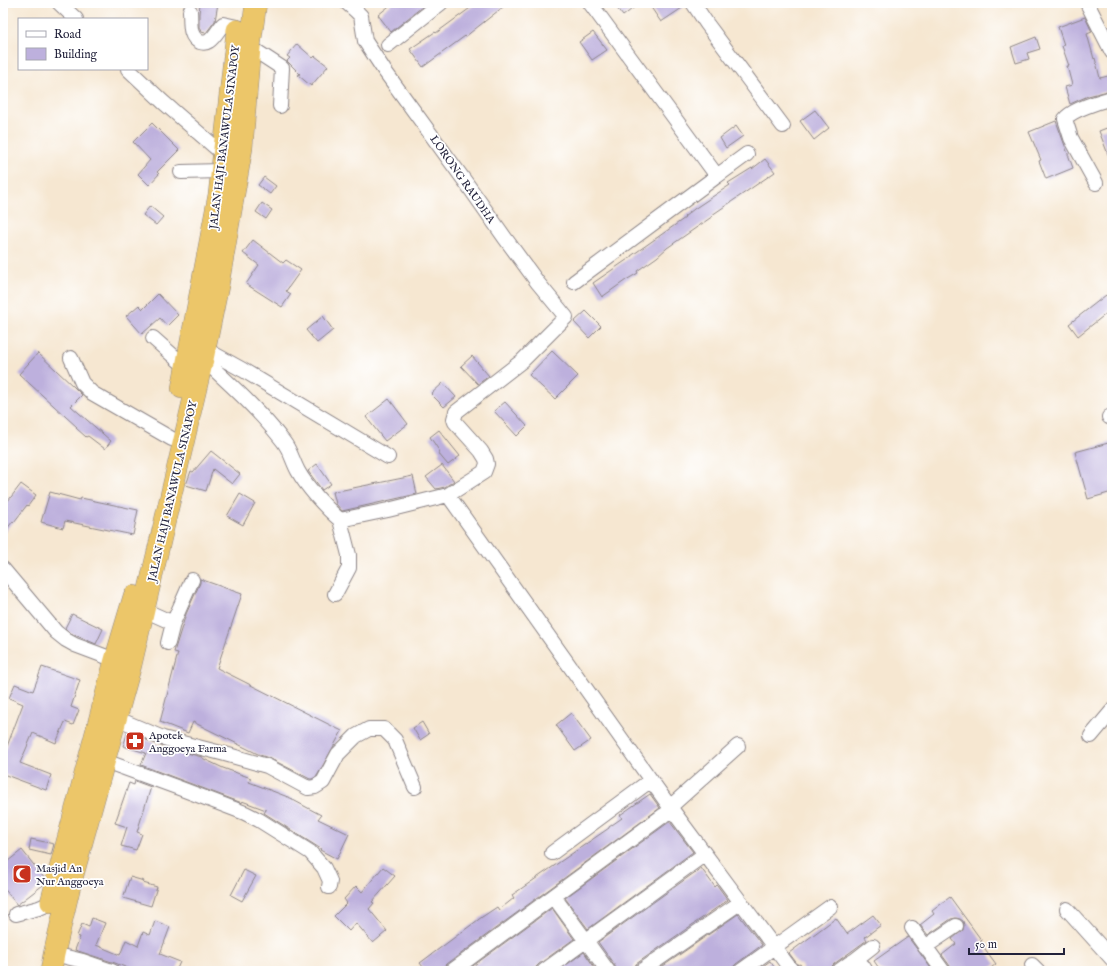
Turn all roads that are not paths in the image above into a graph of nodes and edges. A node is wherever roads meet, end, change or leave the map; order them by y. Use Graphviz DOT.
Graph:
graph roads {
  1 [pos="59,3"];
  2 [pos="241,3"];
  3 [pos="256,3"];
  4 [pos="347,3"];
  5 [pos="441,3"];
  6 [pos="590,3"];
  7 [pos="693,3"];
  8 [pos="1087,3"];
  9 [pos="190,11"];
  10 [pos="75,18"];
  11 [pos="238,27"];
  12 [pos="388,45"];
  13 [pos="250,47"];
  14 [pos="1112,52"];
  15 [pos="129,70"];
  16 [pos="1112,98"];
  17 [pos="280,106"];
  18 [pos="783,126"];
  19 [pos="747,154"];
  20 [pos="222,163"];
  21 [pos="181,172"];
  22 [pos="717,176"];
  23 [pos="1096,183"];
  24 [pos="574,282"];
  25 [pos="153,338"];
  26 [pos="71,358"];
  27 [pos="198,359"];
  28 [pos="172,439"];
  29 [pos="388,457"];
  30 [pos="448,495"];
  31 [pos="340,520"];
  32 [pos="3,569"];
  33 [pos="192,580"];
  34 [pos="335,594"];
  35 [pos="144,610"];
  36 [pos="173,622"];
  37 [pos="168,643"];
  38 [pos="116,660"];
  39 [pos="1112,712"];
  40 [pos="116,718"];
  41 [pos="1091,736"];
  42 [pos="738,746"];
  43 [pos="105,761"];
  44 [pos="650,780"];
  45 [pos="415,787"];
  46 [pos="672,810"];
  47 [pos="74,845"];
  48 [pos="552,853"];
  49 [pos="705,854"];
  50 [pos="329,887"];
  51 [pos="554,897"];
  52 [pos="740,902"];
  53 [pos="51,903"];
  54 [pos="830,907"];
  55 [pos="1067,909"];
  56 [pos="16,914"];
  57 [pos="956,926"];
  58 [pos="912,928"];
  59 [pos="585,941"];
  60 [pos="873,946"];
  61 [pos="774,947"];
  62 [pos="926,947"];
  63 [pos="1112,959"];
  64 [pos="855,960"];
  65 [pos="52,963"];
  66 [pos="37,971"];
  67 [pos="112,971"];
  68 [pos="452,971"];
  69 [pos="544,971"];
  70 [pos="608,971"];
  71 [pos="641,971"];
  72 [pos="741,971"];
  73 [pos="792,971"];
  74 [pos="839,971"];
  75 [pos="866,971"];
  76 [pos="943,971"];
  1 -- 10 [label="street"];
  2 -- 11 [label="highway, JALAN HAJI BANAWULA SINAPOY"];
  3 -- 13 [label="highway, JALAN HAJI BANAWULA SINAPOY"];
  4 -- 30 [label="street, LORONG RAUDHA"];
  5 -- 12 [label="street"];
  6 -- 22 [label="street"];
  7 -- 18 [label="street"];
  8 -- 14 [label="street"];
  9 -- 11 [label="street"];
  11 -- 20 [label="highway, JALAN HAJI BANAWULA SINAPOY"];
  13 -- 17 [label="street"];
  13 -- 27 [label="highway, JALAN HAJI BANAWULA SINAPOY"];
  15 -- 20 [label="street"];
  16 -- 23 [label="street"];
  19 -- 22 [label="street"];
  20 -- 21 [label="street"];
  20 -- 27 [label="highway, JALAN HAJI BANAWULA SINAPOY"];
  22 -- 24 [label="street"];
  25 -- 27 [label="street"];
  26 -- 28 [label="street"];
  27 -- 28 [label="highway, JALAN HAJI BANAWULA SINAPOY"];
  27 -- 29 [label="street"];
  27 -- 31 [label="street"];
  27 -- 35 [label="highway, JALAN HAJI BANAWULA SINAPOY"];
  28 -- 38 [label="highway, JALAN HAJI BANAWULA SINAPOY"];
  30 -- 31 [label="street"];
  30 -- 44 [label="street"];
  31 -- 34 [label="street"];
  32 -- 38 [label="street"];
  33 -- 36 [label="street"];
  35 -- 36 [label="street"];
  35 -- 40 [label="highway, JALAN HAJI BANAWULA SINAPOY"];
  36 -- 37 [label="street"];
  38 -- 47 [label="highway, JALAN HAJI BANAWULA SINAPOY"];
  39 -- 41 [label="street"];
  40 -- 43 [label="highway, JALAN HAJI BANAWULA SINAPOY"];
  40 -- 45 [label="street"];
  42 -- 46 [label="street"];
  43 -- 47 [label="highway, JALAN HAJI BANAWULA SINAPOY"];
  43 -- 50 [label="street"];
  44 -- 46 [label="street"];
  44 -- 48 [label="street"];
  46 -- 49 [label="street"];
  46 -- 51 [label="street"];
  47 -- 53 [label="highway, JALAN HAJI BANAWULA SINAPOY"];
  47 -- 65 [label="highway, JALAN HAJI BANAWULA SINAPOY"];
  49 -- 52 [label="street"];
  49 -- 59 [label="street"];
  51 -- 59 [label="street"];
  51 -- 68 [label="street"];
  52 -- 61 [label="street"];
  52 -- 71 [label="street"];
  53 -- 56 [label="street"];
  53 -- 66 [label="highway, JALAN HAJI BANAWULA SINAPOY"];
  54 -- 61 [label="street"];
  55 -- 63 [label="street"];
  57 -- 62 [label="street"];
  58 -- 62 [label="street"];
  59 -- 69 [label="street"];
  59 -- 70 [label="street"];
  60 -- 64 [label="street"];
  61 -- 72 [label="street"];
  61 -- 73 [label="street"];
  62 -- 76 [label="street"];
  64 -- 74 [label="street"];
  64 -- 75 [label="street"];
  65 -- 67 [label="street"];
}
